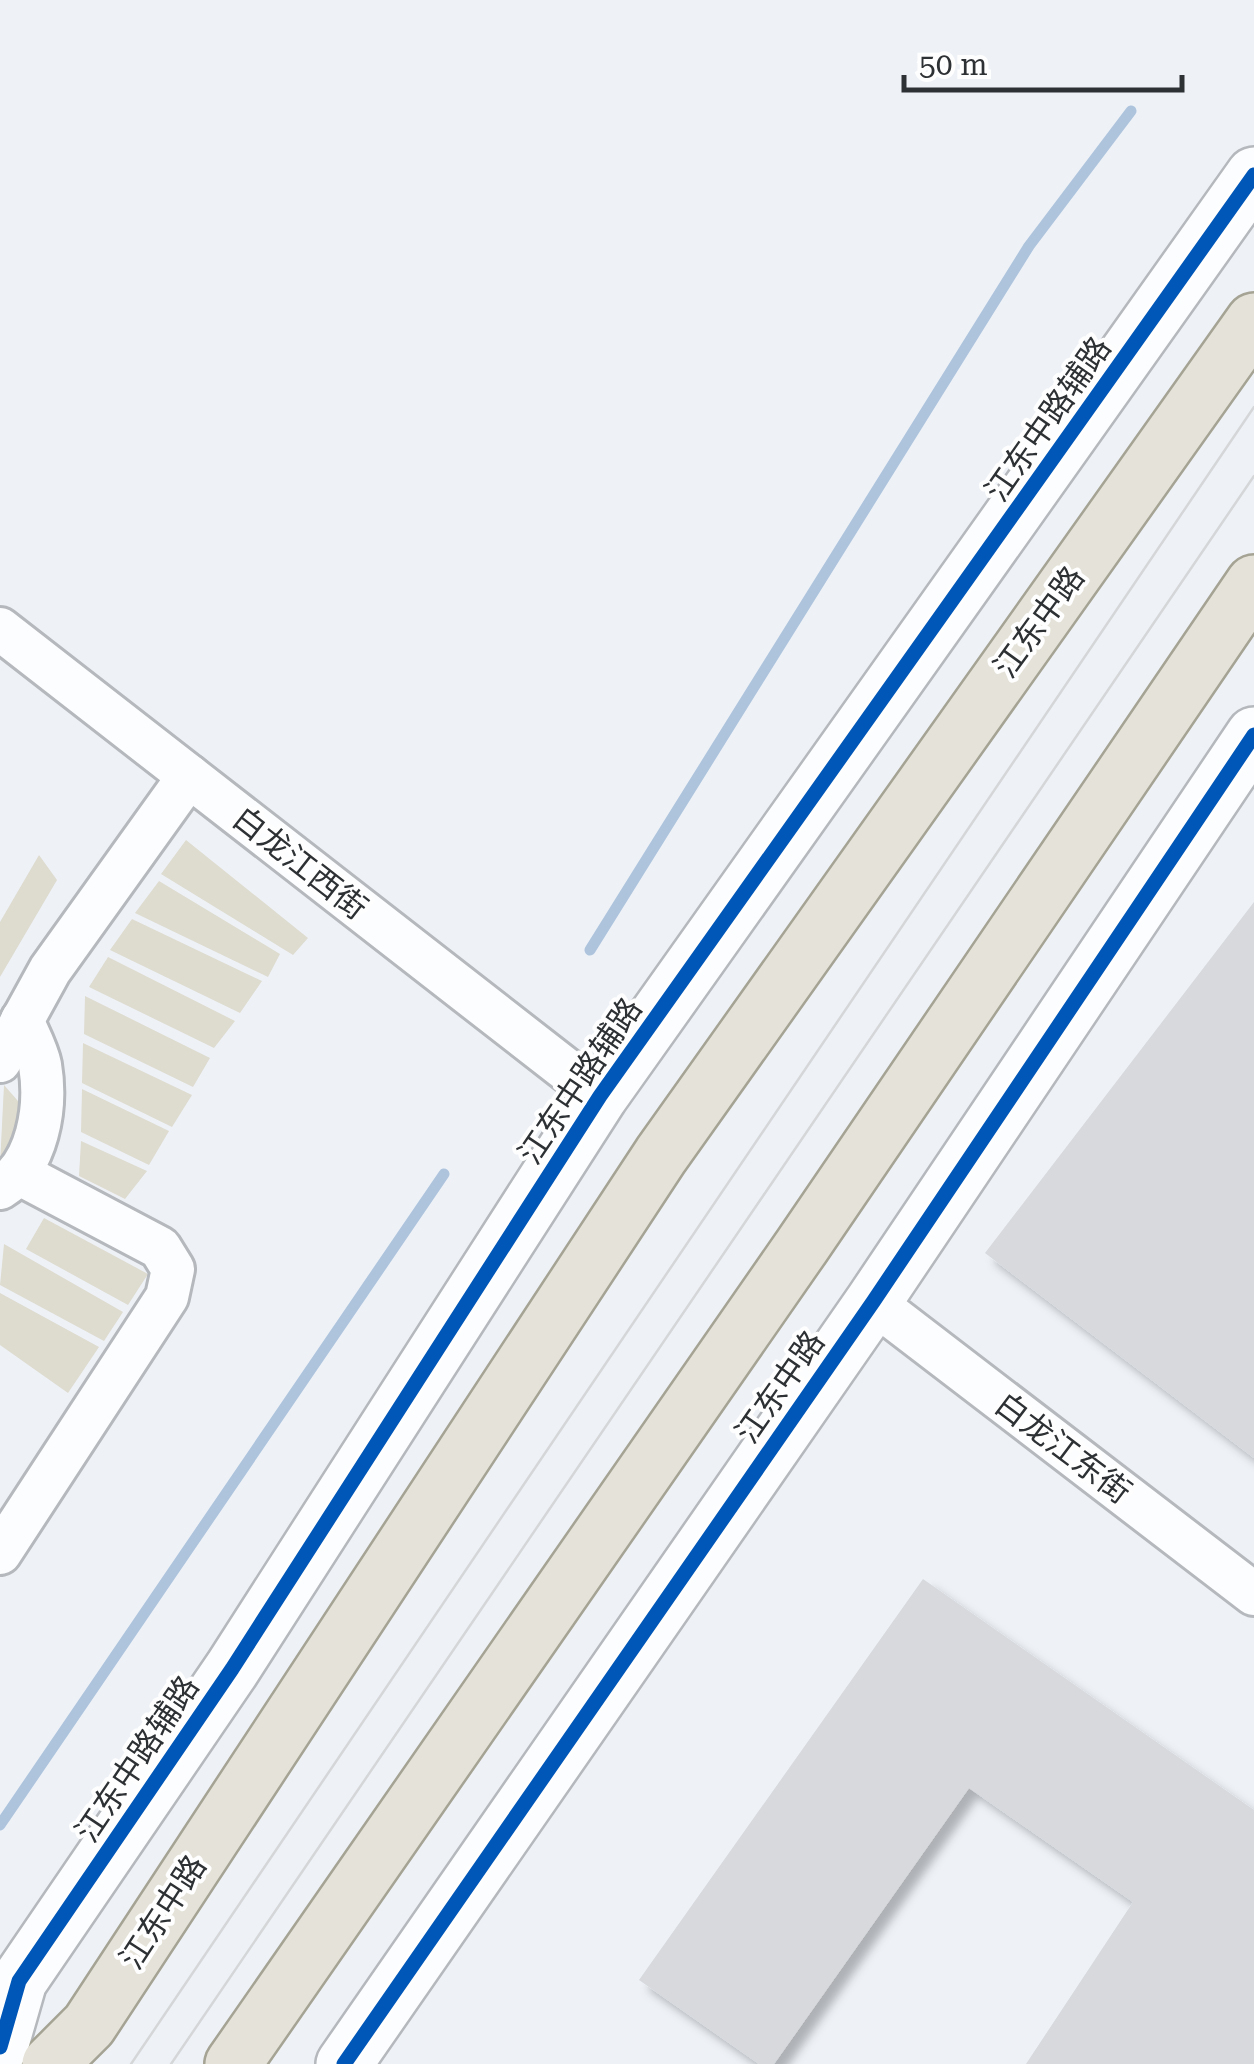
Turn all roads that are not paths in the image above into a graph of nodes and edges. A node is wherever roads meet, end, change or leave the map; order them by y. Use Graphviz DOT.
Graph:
graph roads {
  1 [pos="1254,175"];
  2 [pos="1254,321"];
  3 [pos="1254,583"];
  4 [pos="0,629"];
  5 [pos="1254,736"];
  6 [pos="189,776"];
  7 [pos="22,1020"];
  8 [pos="0,1061"];
  9 [pos="600,1096"];
  10 [pos="9,1180"];
  11 [pos="872,1302"];
  12 [pos="0,1553"];
  13 [pos="1254,1594"];
  14 [pos="0,2047"];
  15 [pos="50,2064"];
  16 [pos="233,2064"];
  17 [pos="344,2064"];
  1 -- 9 [label="street, 江东中路辅路"];
  2 -- 15 [label="main road, 江东中路"];
  3 -- 16 [label="main road, 江东中路"];
  4 -- 6 [label="street, 白龙江西街"];
  5 -- 11 [label="street, 江东中路"];
  6 -- 7 [label="street"];
  6 -- 9 [label="street, 白龙江西街"];
  7 -- 8 [label="street"];
  7 -- 10 [label="street"];
  9 -- 14 [label="street, 江东中路辅路"];
  10 -- 12 [label="street"];
  11 -- 13 [label="street, 白龙江东街"];
  11 -- 17 [label="street, 江东中路"];
}
